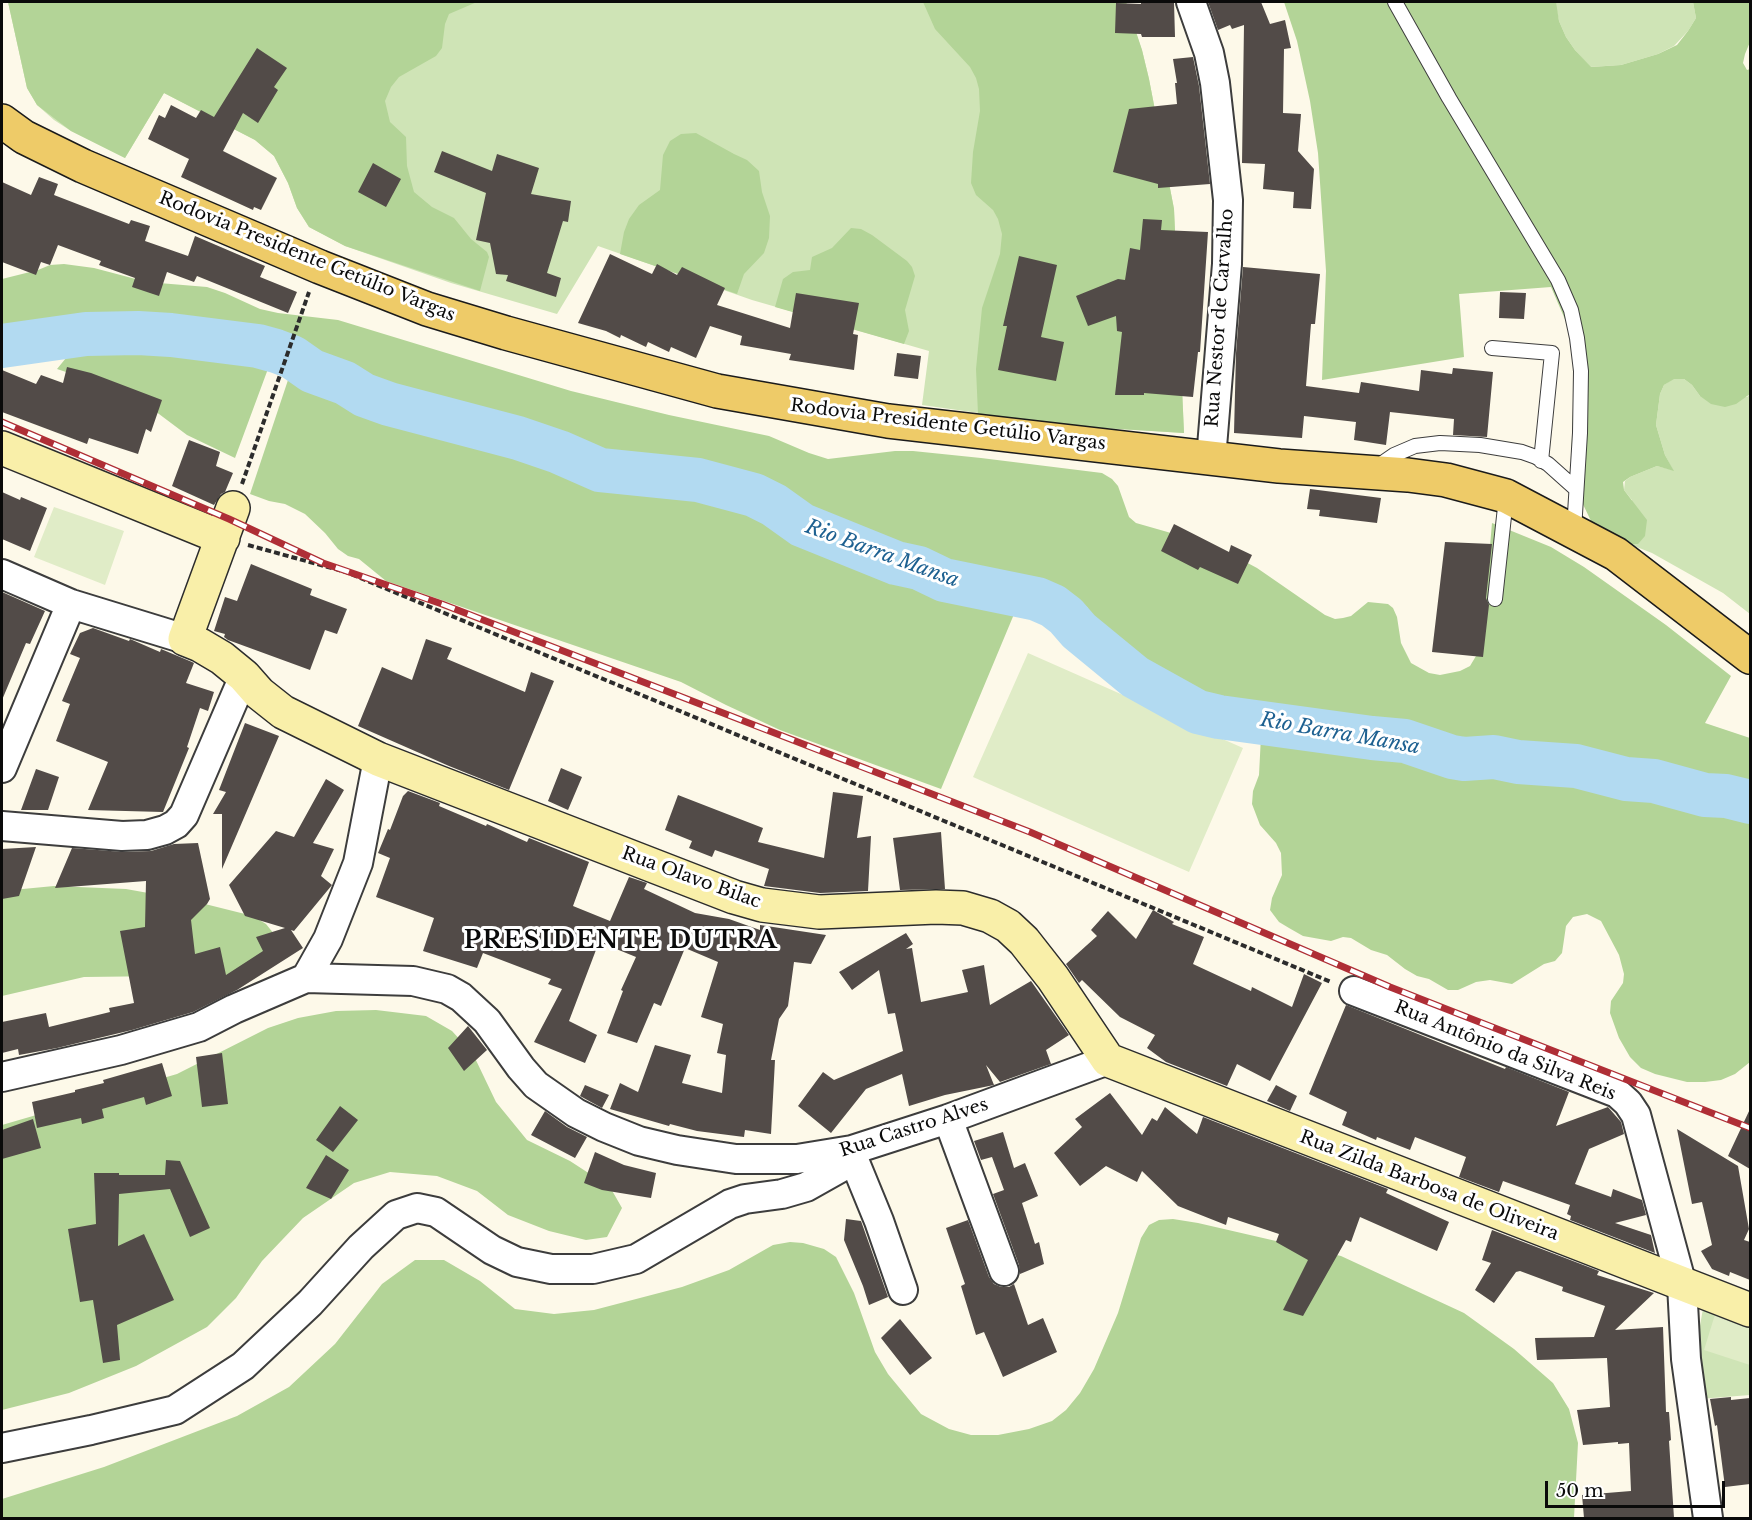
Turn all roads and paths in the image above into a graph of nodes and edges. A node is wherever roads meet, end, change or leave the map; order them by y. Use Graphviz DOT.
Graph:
graph roads {
  1 [pos="1191,2"];
  2 [pos="1395,2"];
  3 [pos="2,121"];
  4 [pos="301,311"];
  5 [pos="1492,348"];
  6 [pos="2,448"];
  7 [pos="1211,459"];
  8 [pos="1541,461"];
  9 [pos="1373,471"];
  10 [pos="1576,489"];
  11 [pos="1506,496"];
  12 [pos="234,508"];
  13 [pos="1574,530"];
  14 [pos="2,574"];
  15 [pos="1495,599"];
  16 [pos="71,604"];
  17 [pos="185,639"];
  18 [pos="1750,657"];
  19 [pos="244,676"];
  20 [pos="378,759"];
  21 [pos="2,768"];
  22 [pos="2,826"];
  23 [pos="306,978"];
  24 [pos="1354,991"];
  25 [pos="1108,1060"];
  26 [pos="2,1077"];
  27 [pos="948,1119"];
  28 [pos="853,1155"];
  29 [pos="1004,1271"];
  30 [pos="1682,1284"];
  31 [pos="903,1290"];
  32 [pos="1750,1310"];
  33 [pos="2,1448"];
  34 [pos="1708,1518"];
  1 -- 7 [label="street, Rua Nestor de Carvalho"];
  2 -- 10 [label="lane"];
  3 -- 7 [label="main road, Rodovia Presidente Getúlio Vargas"];
  4 -- 12 [label="path"];
  5 -- 8 [label="lane"];
  6 -- 12 [label="street"];
  7 -- 9 [label="main road, Rodovia Presidente Getúlio Vargas"];
  8 -- 9 [label="lane"];
  8 -- 10 [label="lane"];
  9 -- 11 [label="main road, Rodovia Presidente Getúlio Vargas"];
  10 -- 13 [label="lane"];
  11 -- 13 [label="main road, Rodovia Presidente Getúlio Vargas"];
  11 -- 15 [label="lane"];
  12 -- 17 [label="street"];
  12 -- 24 [label="path"];
  13 -- 18 [label="main road, Rodovia Presidente Getúlio Vargas"];
  14 -- 16 [label="street"];
  16 -- 17 [label="street"];
  16 -- 21 [label="street"];
  17 -- 19 [label="street, Rua Olavo Bilac"];
  19 -- 20 [label="street, Rua Olavo Bilac"];
  19 -- 22 [label="street"];
  20 -- 23 [label="street"];
  20 -- 25 [label="street, Rua Olavo Bilac"];
  23 -- 26 [label="street"];
  23 -- 28 [label="street, Rua Castro Alves"];
  24 -- 30 [label="street, Rua Antônio da Silva Reis"];
  25 -- 27 [label="street, Rua Castro Alves"];
  25 -- 30 [label="street, Rua Zilda Barbosa de Oliveira"];
  27 -- 28 [label="street, Rua Castro Alves"];
  27 -- 29 [label="street"];
  28 -- 31 [label="street"];
  28 -- 33 [label="street"];
  30 -- 32 [label="street, Rua Zilda Barbosa de Oliveira"];
  30 -- 34 [label="street, Rua Antônio da Silva Reis"];
}
